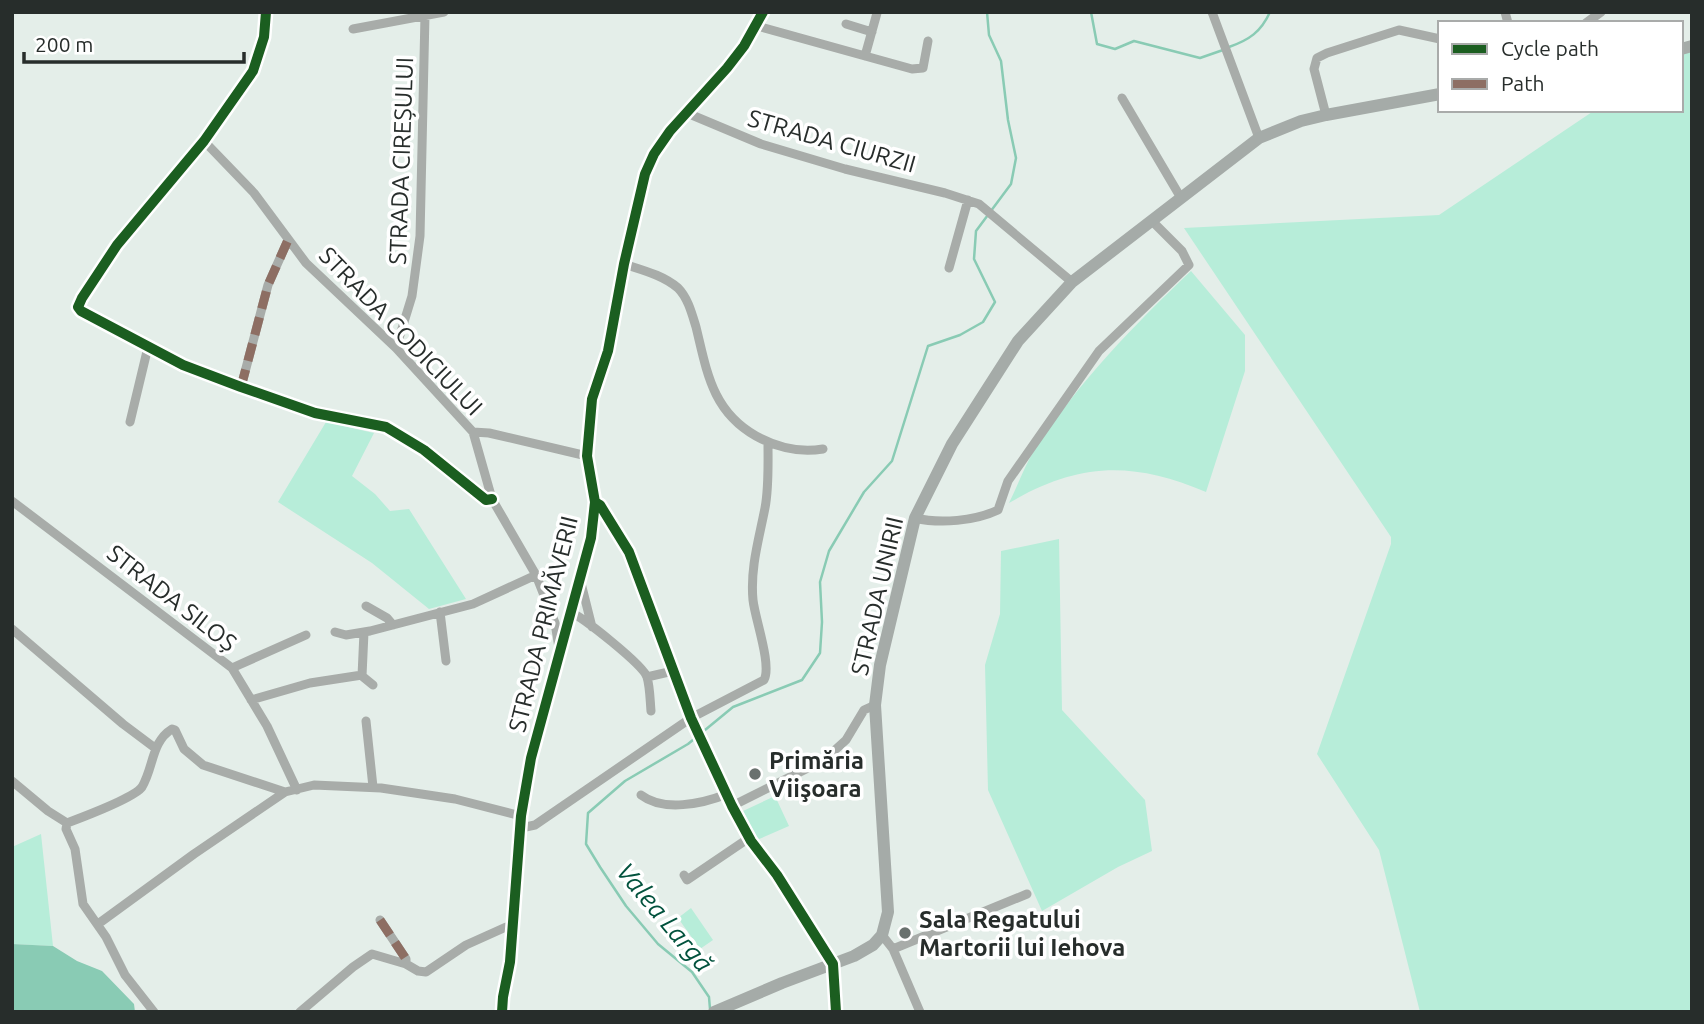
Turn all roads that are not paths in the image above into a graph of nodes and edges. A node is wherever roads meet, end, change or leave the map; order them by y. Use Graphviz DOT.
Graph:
graph roads {
  1 [pos="266,12"];
  2 [pos="444,12"];
  3 [pos="763,12"];
  4 [pos="1212,12"];
  5 [pos="877,13"];
  6 [pos="425,15"];
  7 [pos="846,24"];
  8 [pos="757,26"];
  9 [pos="353,29"];
  10 [pos="872,32"];
  11 [pos="1438,39"];
  12 [pos="928,41"];
  13 [pos="865,56"];
  14 [pos="1438,94"];
  15 [pos="1122,98"];
  16 [pos="687,114"];
  17 [pos="1326,115"];
  18 [pos="1259,138"];
  19 [pos="204,141"];
  20 [pos="1181,198"];
  21 [pos="968,200"];
  22 [pos="1152,221"];
  23 [pos="288,240"];
  24 [pos="624,264"];
  25 [pos="949,268"];
  26 [pos="1072,282"];
  27 [pos="148,347"];
  28 [pos="396,348"];
  29 [pos="241,387"];
  30 [pos="130,422"];
  31 [pos="473,432"];
  32 [pos="768,443"];
  33 [pos="823,449"];
  34 [pos="587,456"];
  35 [pos="492,499"];
  36 [pos="12,501"];
  37 [pos="594,502"];
  38 [pos="915,518"];
  39 [pos="536,575"];
  40 [pos="580,578"];
  41 [pos="366,606"];
  42 [pos="440,612"];
  43 [pos="570,612"];
  44 [pos="393,625"];
  45 [pos="592,626"];
  46 [pos="12,629"];
  47 [pos="335,632"];
  48 [pos="364,632"];
  49 [pos="306,635"];
  50 [pos="561,649"];
  51 [pos="446,661"];
  52 [pos="232,668"];
  53 [pos="673,671"];
  54 [pos="362,675"];
  55 [pos="647,677"];
  56 [pos="373,685"];
  57 [pos="251,700"];
  58 [pos="875,705"];
  59 [pos="651,711"];
  60 [pos="366,721"];
  61 [pos="693,722"];
  62 [pos="155,748"];
  63 [pos="12,781"];
  64 [pos="373,787"];
  65 [pos="297,790"];
  66 [pos="285,792"];
  67 [pos="727,794"];
  68 [pos="640,795"];
  69 [pos="732,806"];
  70 [pos="521,816"];
  71 [pos="67,823"];
  72 [pos="521,828"];
  73 [pos="749,838"];
  74 [pos="684,875"];
  75 [pos="1027,894"];
  76 [pos="380,920"];
  77 [pos="98,924"];
  78 [pos="512,927"];
  79 [pos="881,935"];
  80 [pos="893,949"];
  81 [pos="406,964"];
  82 [pos="833,964"];
  83 [pos="503,997"];
  84 [pos="154,1012"];
  85 [pos="300,1012"];
  86 [pos="495,1012"];
  87 [pos="502,1012"];
  88 [pos="714,1012"];
  89 [pos="835,1012"];
  90 [pos="920,1012"];
  1 -- 19 [label="street"];
  2 -- 6 [label="street"];
  3 -- 8 [label="street, STRADA PRIMĂVERII"];
  4 -- 18 [label="street"];
  5 -- 10 [label="street"];
  6 -- 9 [label="street"];
  6 -- 28 [label="street, STRADA CIREȘULUI"];
  7 -- 10 [label="street"];
  8 -- 13 [label="street"];
  8 -- 16 [label="street, STRADA PRIMĂVERII"];
  10 -- 13 [label="street"];
  11 -- 17 [label="street"];
  12 -- 13 [label="street"];
  14 -- 17 [label="main road, STRADA UNIRII"];
  15 -- 20 [label="street"];
  16 -- 21 [label="street, STRADA CIURZII"];
  16 -- 24 [label="street, STRADA PRIMĂVERII"];
  17 -- 18 [label="main road, STRADA UNIRII"];
  18 -- 20 [label="main road, STRADA UNIRII"];
  19 -- 23 [label="street, STRADA CODICIULUI"];
  19 -- 27 [label="street"];
  20 -- 22 [label="main road, STRADA UNIRII"];
  21 -- 25 [label="street"];
  21 -- 26 [label="street, STRADA CIURZII"];
  22 -- 26 [label="main road, STRADA UNIRII"];
  22 -- 38 [label="street"];
  23 -- 28 [label="street, STRADA CODICIULUI"];
  23 -- 29 [label="street"];
  24 -- 32 [label="street"];
  24 -- 34 [label="street, STRADA PRIMĂVERII"];
  26 -- 38 [label="main road, STRADA UNIRII"];
  27 -- 29 [label="street"];
  27 -- 30 [label="street"];
  28 -- 31 [label="street, STRADA CODICIULUI"];
  29 -- 35 [label="street"];
  31 -- 34 [label="street"];
  31 -- 35 [label="street, STRADA CODICIULUI"];
  32 -- 33 [label="street"];
  32 -- 61 [label="street"];
  34 -- 37 [label="street, STRADA PRIMĂVERII"];
  35 -- 39 [label="street, STRADA CODICIULUI"];
  36 -- 52 [label="street, STRADA SILOȘ"];
  37 -- 40 [label="street, STRADA PRIMĂVERII"];
  37 -- 53 [label="street"];
  38 -- 58 [label="main road, STRADA UNIRII"];
  39 -- 42 [label="street"];
  39 -- 50 [label="street, STRADA CODICIULUI"];
  40 -- 43 [label="street, STRADA PRIMĂVERII"];
  40 -- 45 [label="street"];
  41 -- 44 [label="street"];
  42 -- 44 [label="street"];
  42 -- 51 [label="street"];
  43 -- 45 [label="street"];
  43 -- 50 [label="street, STRADA PRIMĂVERII"];
  44 -- 48 [label="street"];
  45 -- 55 [label="street"];
  46 -- 62 [label="street"];
  47 -- 48 [label="street"];
  48 -- 54 [label="street"];
  49 -- 52 [label="street"];
  50 -- 70 [label="street, STRADA PRIMĂVERII"];
  52 -- 57 [label="street, STRADA SILOȘ"];
  53 -- 55 [label="street"];
  53 -- 61 [label="street"];
  54 -- 56 [label="street"];
  54 -- 57 [label="street"];
  55 -- 59 [label="street"];
  57 -- 65 [label="street, STRADA SILOȘ"];
  58 -- 69 [label="street"];
  58 -- 79 [label="main road, STRADA UNIRII"];
  60 -- 64 [label="street"];
  61 -- 67 [label="street"];
  61 -- 72 [label="street"];
  62 -- 66 [label="street"];
  62 -- 71 [label="street"];
  63 -- 71 [label="street"];
  64 -- 65 [label="street"];
  64 -- 70 [label="street"];
  65 -- 66 [label="street"];
  66 -- 77 [label="street"];
  67 -- 68 [label="street"];
  67 -- 69 [label="street"];
  69 -- 73 [label="street"];
  70 -- 72 [label="street, STRADA PRIMĂVERII"];
  71 -- 77 [label="street"];
  72 -- 78 [label="street, STRADA PRIMĂVERII"];
  73 -- 74 [label="street"];
  73 -- 82 [label="street"];
  75 -- 80 [label="street"];
  76 -- 81 [label="street"];
  77 -- 84 [label="street"];
  78 -- 81 [label="street"];
  78 -- 83 [label="street, STRADA PRIMĂVERII"];
  79 -- 80 [label="street"];
  79 -- 82 [label="main road"];
  80 -- 90 [label="street"];
  81 -- 85 [label="street"];
  82 -- 88 [label="main road"];
  82 -- 89 [label="street"];
  83 -- 86 [label="street"];
  83 -- 87 [label="street"];
}
